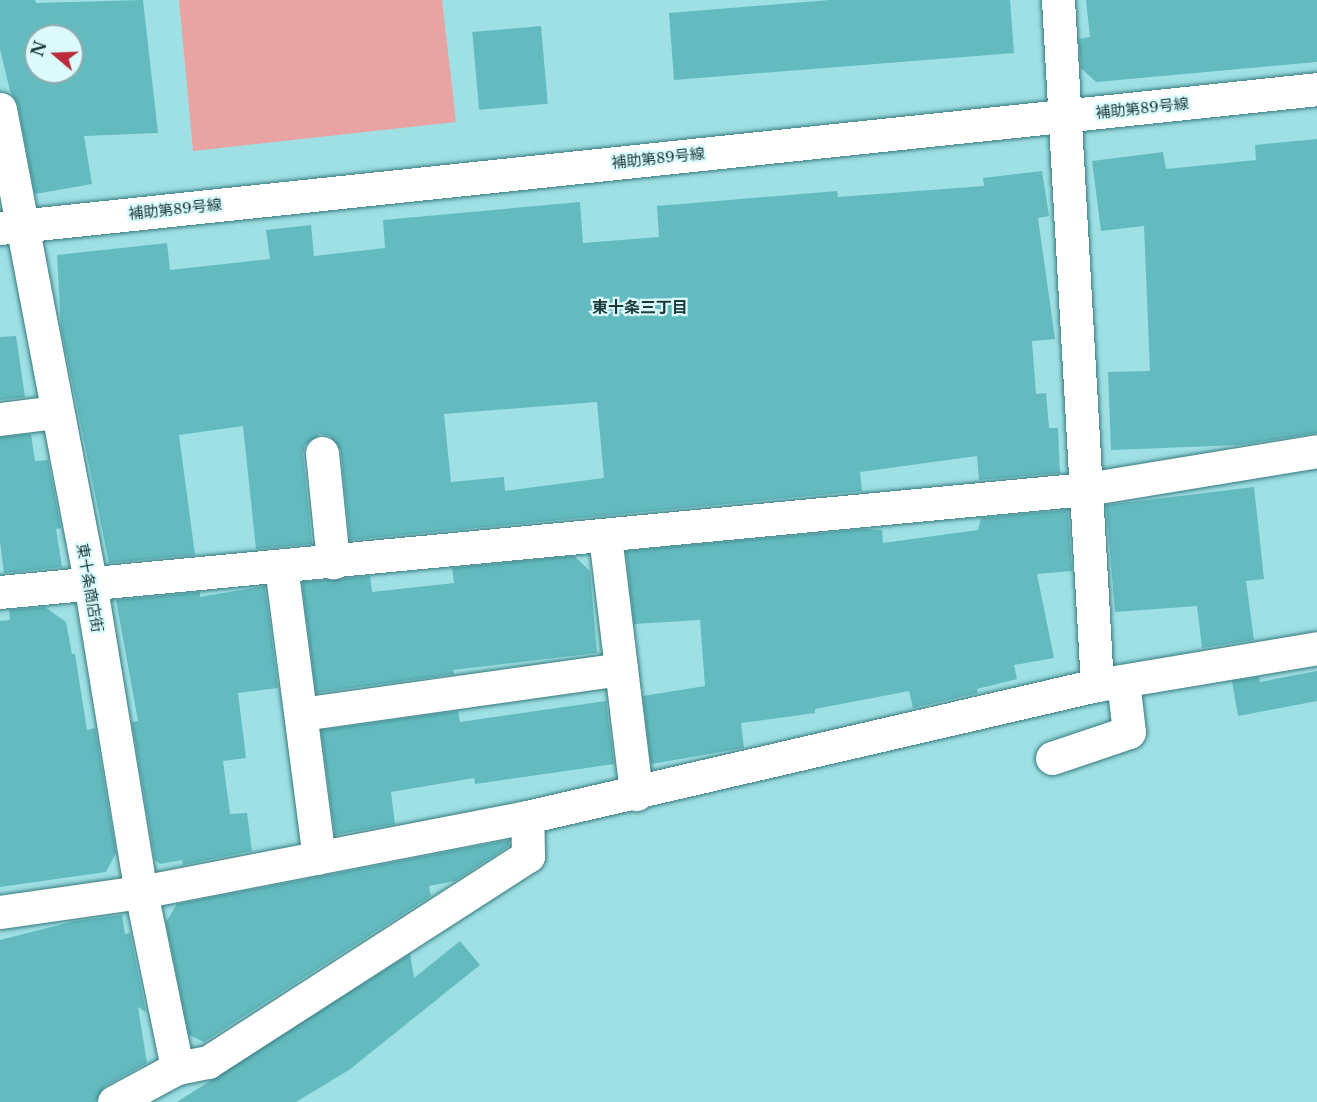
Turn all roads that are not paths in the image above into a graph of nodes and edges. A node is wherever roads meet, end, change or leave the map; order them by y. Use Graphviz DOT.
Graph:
graph roads {
  1 [pos="1058,0"];
  2 [pos="1317,89"];
  3 [pos="0,109"];
  4 [pos="1064,117"];
  5 [pos="10,227"];
  6 [pos="56,412"];
  7 [pos="0,419"];
  8 [pos="1317,451"];
  9 [pos="322,453"];
  10 [pos="1086,489"];
  11 [pos="605,536"];
  12 [pos="333,562"];
  13 [pos="281,566"];
  14 [pos="90,582"];
  15 [pos="0,592"];
  16 [pos="1317,648"];
  17 [pos="621,669"];
  18 [pos="1110,683"];
  19 [pos="301,714"];
  20 [pos="1052,758"];
  21 [pos="636,794"];
  22 [pos="528,817"];
  23 [pos="319,858"];
  24 [pos="141,892"];
  25 [pos="0,912"];
  26 [pos="177,1068"];
  27 [pos="114,1102"];
  1 -- 4 [label="street"];
  2 -- 4 [label="street, 補助第89号線"];
  3 -- 5 [label="street, 東十条商店街"];
  4 -- 5 [label="street, 補助第89号線"];
  4 -- 10 [label="street"];
  5 -- 6 [label="street, 東十条商店街"];
  6 -- 7 [label="street"];
  6 -- 14 [label="street, 東十条商店街"];
  8 -- 10 [label="street"];
  9 -- 12 [label="street"];
  10 -- 11 [label="street"];
  10 -- 18 [label="street"];
  11 -- 12 [label="street"];
  11 -- 17 [label="street"];
  12 -- 13 [label="street"];
  13 -- 14 [label="street"];
  13 -- 19 [label="street"];
  14 -- 15 [label="street"];
  14 -- 24 [label="street, 東十条商店街"];
  16 -- 18 [label="street"];
  17 -- 19 [label="street"];
  17 -- 21 [label="street"];
  18 -- 20 [label="street"];
  18 -- 21 [label="street"];
  19 -- 23 [label="street"];
  21 -- 22 [label="street"];
  22 -- 23 [label="street"];
  22 -- 26 [label="street"];
  23 -- 24 [label="street"];
  24 -- 25 [label="street"];
  24 -- 26 [label="street, 東十条商店街"];
  26 -- 27 [label="street"];
}
